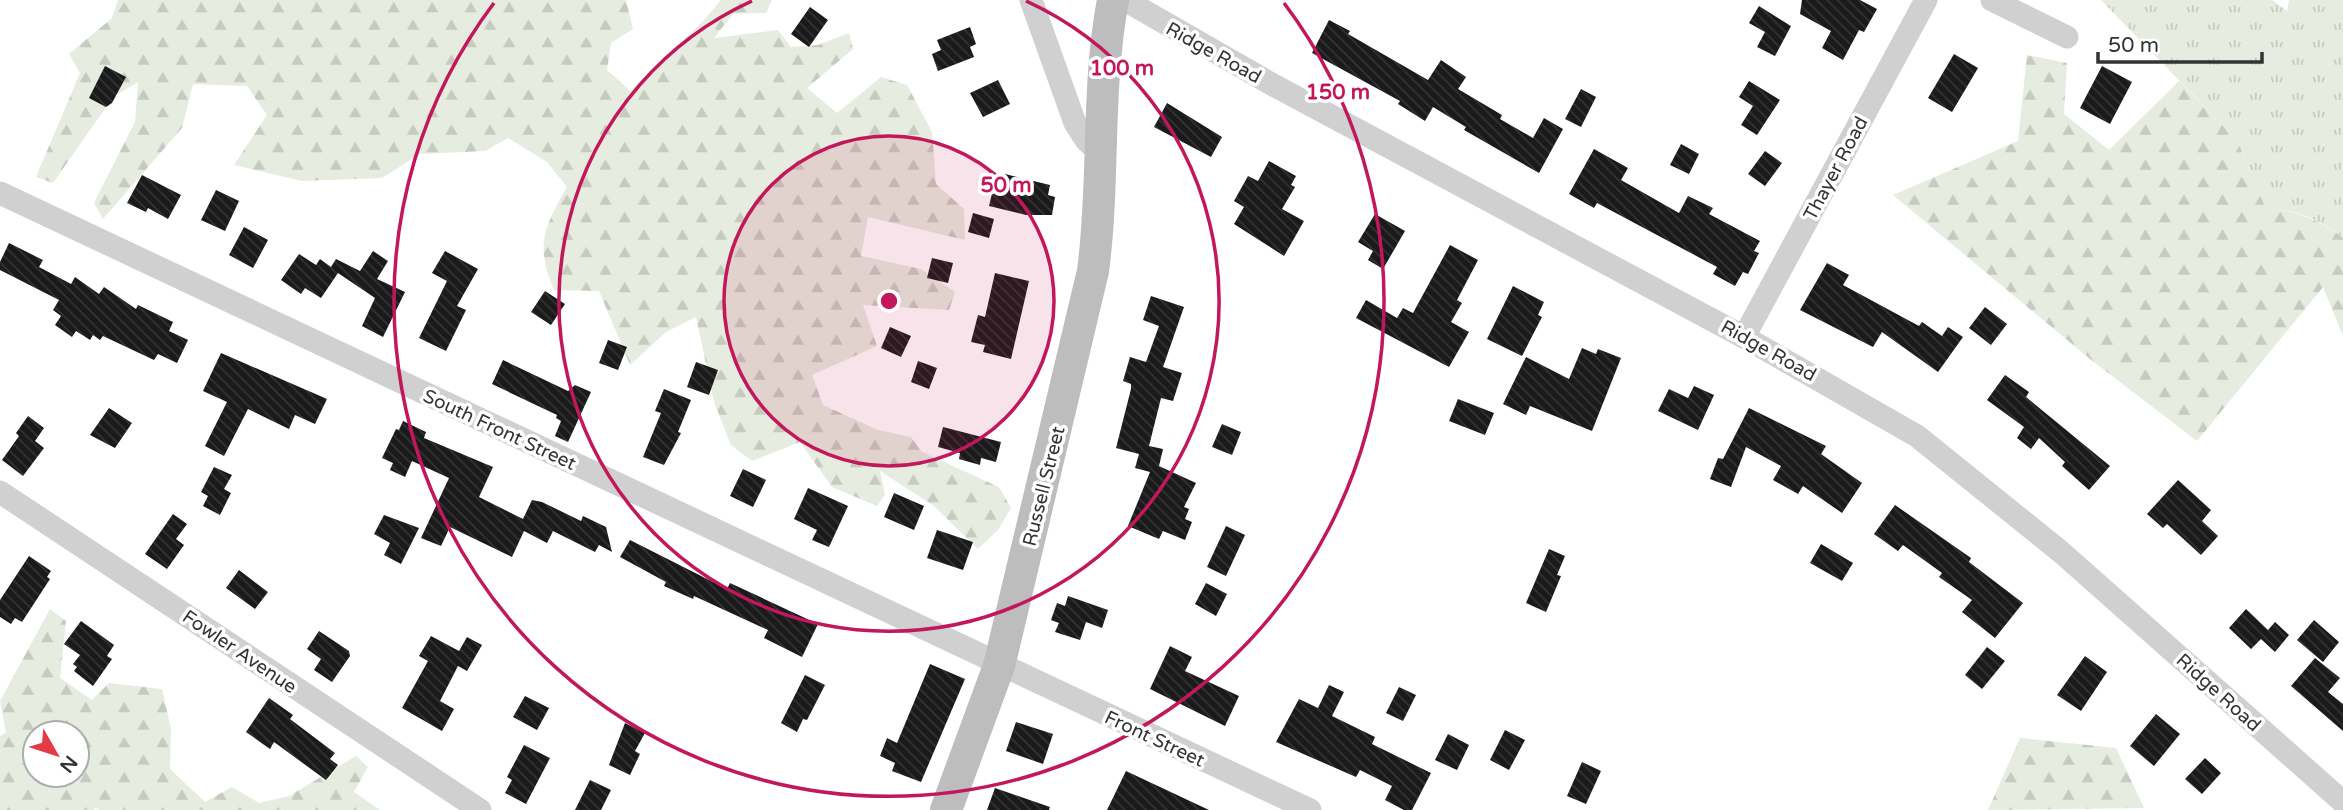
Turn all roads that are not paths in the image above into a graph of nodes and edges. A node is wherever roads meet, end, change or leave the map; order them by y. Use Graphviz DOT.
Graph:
graph roads {
  1 [pos="1031,0"];
  2 [pos="1113,0"];
  3 [pos="1125,0"];
  4 [pos="1926,0"];
  5 [pos="1992,0"];
  6 [pos="2067,37"];
  7 [pos="1101,154"];
  8 [pos="0,193"];
  9 [pos="1744,337"];
  10 [pos="0,492"];
  11 [pos="999,666"];
  12 [pos="2343,802"];
  13 [pos="480,810"];
  14 [pos="946,810"];
  15 [pos="1310,810"];
  1 -- 7 [label="street"];
  2 -- 7 [label="main road, Russell Street"];
  3 -- 9 [label="street, Ridge Road"];
  4 -- 9 [label="street, Thayer Road"];
  5 -- 6 [label="street"];
  7 -- 11 [label="main road, Russell Street"];
  8 -- 11 [label="street, South Front Street"];
  9 -- 12 [label="street, Ridge Road"];
  10 -- 13 [label="street, Fowler Avenue"];
  11 -- 14 [label="main road, Russell Street"];
  11 -- 15 [label="street, Front Street"];
}
